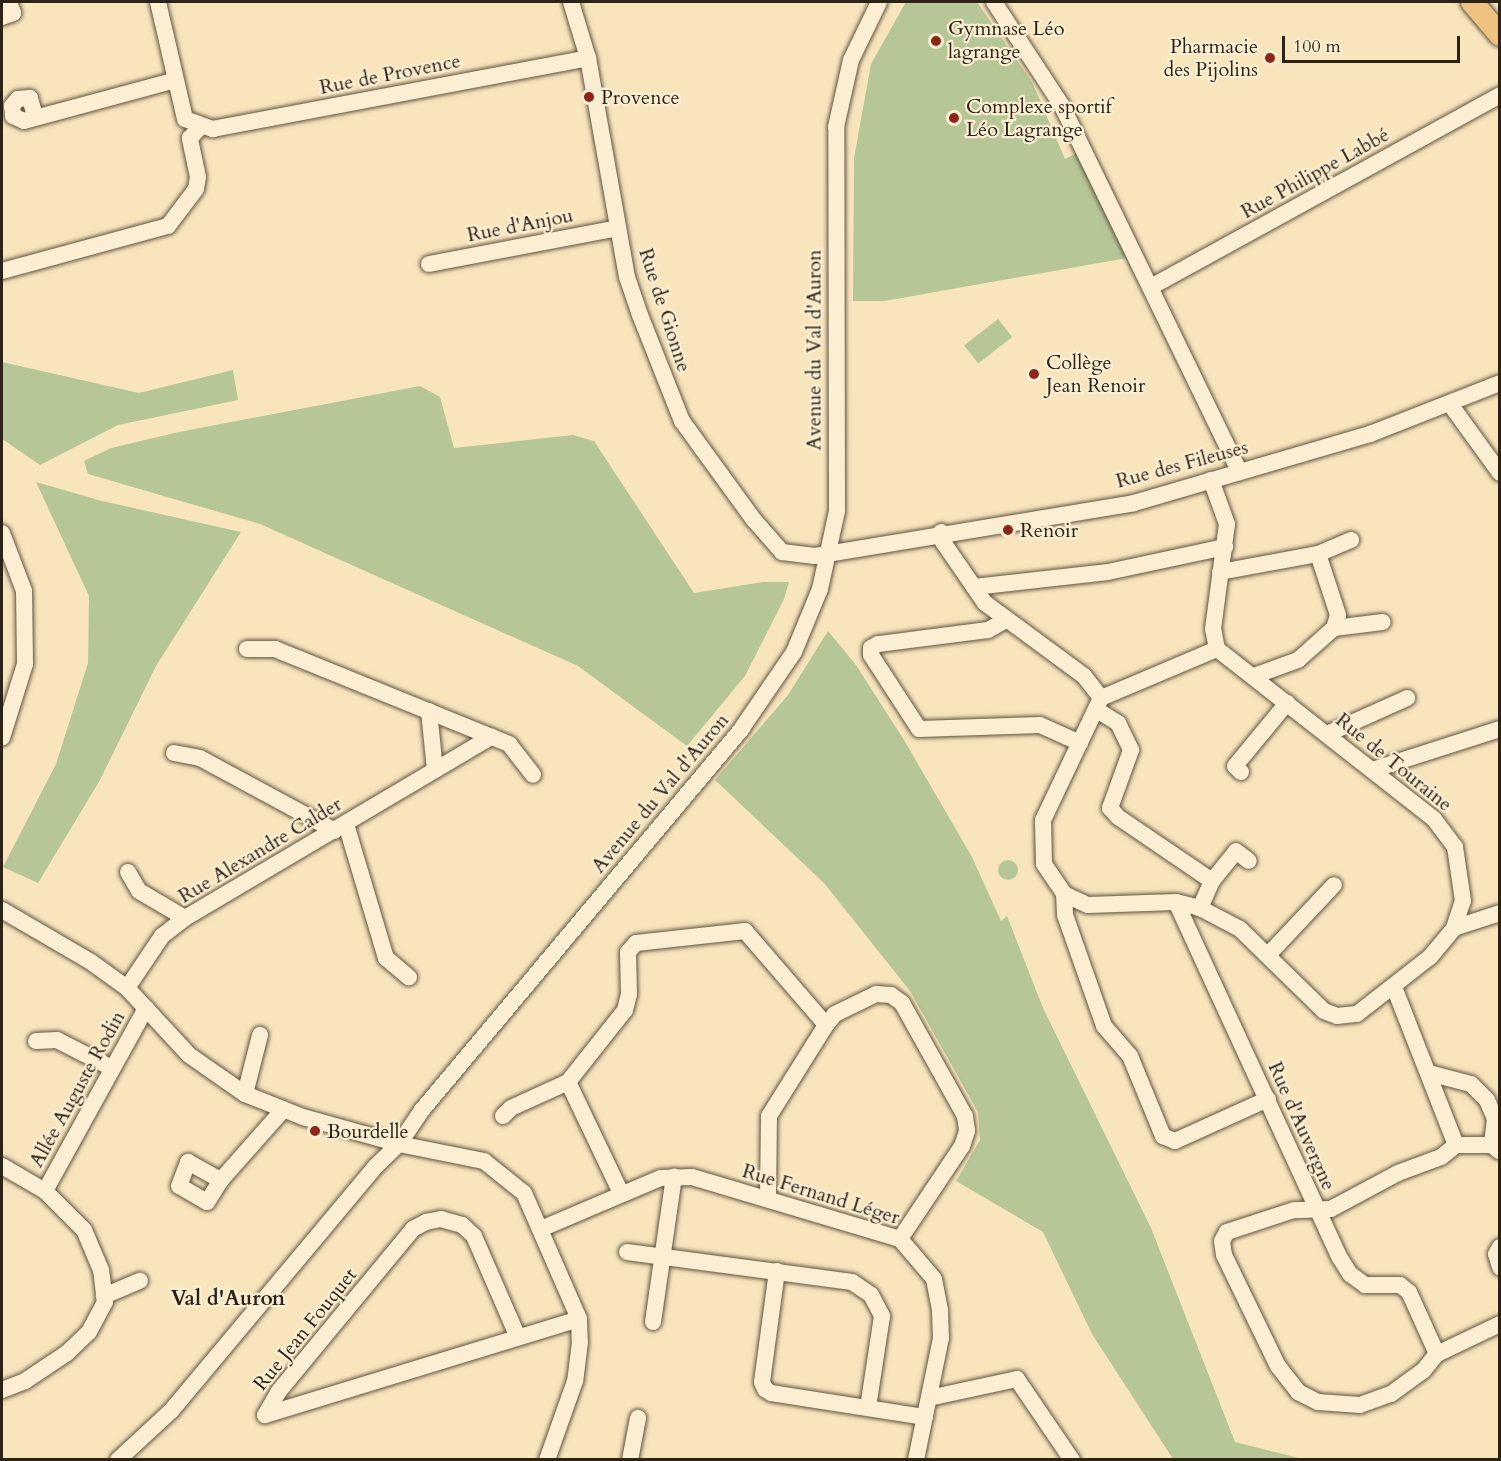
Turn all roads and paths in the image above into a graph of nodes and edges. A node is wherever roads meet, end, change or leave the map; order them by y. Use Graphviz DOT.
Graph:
graph roads {
  1 [pos="9,2"];
  2 [pos="158,2"];
  3 [pos="571,2"];
  4 [pos="879,2"];
  5 [pos="994,2"];
  6 [pos="1472,2"];
  7 [pos="2,17"];
  8 [pos="1500,35"];
  9 [pos="588,58"];
  10 [pos="176,80"];
  11 [pos="1500,95"];
  12 [pos="35,116"];
  13 [pos="201,126"];
  14 [pos="618,228"];
  15 [pos="429,264"];
  16 [pos="2,271"];
  17 [pos="1151,287"];
  18 [pos="1500,383"];
  19 [pos="1450,404"];
  20 [pos="1239,471"];
  21 [pos="1500,473"];
  22 [pos="1210,480"];
  23 [pos="2,532"];
  24 [pos="941,532"];
  25 [pos="1351,540"];
  26 [pos="1225,547"];
  27 [pos="830,553"];
  28 [pos="1318,554"];
  29 [pos="1220,572"];
  30 [pos="974,586"];
  31 [pos="1006,620"];
  32 [pos="1383,622"];
  33 [pos="1334,628"];
  34 [pos="247,649"];
  35 [pos="1217,650"];
  36 [pos="1254,676"];
  37 [pos="1407,698"];
  38 [pos="1287,703"];
  39 [pos="1099,704"];
  40 [pos="429,711"];
  41 [pos="1500,729"];
  42 [pos="1327,734"];
  43 [pos="491,737"];
  44 [pos="2,738"];
  45 [pos="1080,743"];
  46 [pos="174,753"];
  47 [pos="435,770"];
  48 [pos="1372,770"];
  49 [pos="1241,772"];
  50 [pos="533,775"];
  51 [pos="340,827"];
  52 [pos="1249,861"];
  53 [pos="128,872"];
  54 [pos="1212,881"];
  55 [pos="1334,885"];
  56 [pos="1064,894"];
  57 [pos="1176,902"];
  58 [pos="1200,908"];
  59 [pos="2,910"];
  60 [pos="1500,913"];
  61 [pos="185,918"];
  62 [pos="1454,928"];
  63 [pos="1268,955"];
  64 [pos="409,977"];
  65 [pos="1394,987"];
  66 [pos="127,988"];
  67 [pos="146,1008"];
  68 [pos="826,1025"];
  69 [pos="260,1035"];
  70 [pos="36,1041"];
  71 [pos="110,1067"];
  72 [pos="1429,1072"];
  73 [pos="568,1082"];
  74 [pos="245,1094"];
  75 [pos="1268,1099"];
  76 [pos="283,1110"];
  77 [pos="503,1116"];
  78 [pos="399,1144"];
  79 [pos="1456,1145"];
  80 [pos="1496,1148"];
  81 [pos="2,1166"];
  82 [pos="674,1177"];
  83 [pos="221,1180"];
  84 [pos="45,1191"];
  85 [pos="621,1193"];
  86 [pos="768,1197"];
  87 [pos="1314,1208"];
  88 [pos="543,1228"];
  89 [pos="900,1239"];
  90 [pos="1500,1247"];
  91 [pos="627,1252"];
  92 [pos="661,1256"];
  93 [pos="1500,1267"];
  94 [pos="777,1271"];
  95 [pos="140,1281"];
  96 [pos="104,1296"];
  97 [pos="579,1319"];
  98 [pos="653,1322"];
  99 [pos="1500,1324"];
  100 [pos="517,1335"];
  101 [pos="1437,1354"];
  102 [pos="2,1390"];
  103 [pos="929,1398"];
  104 [pos="868,1407"];
  105 [pos="925,1416"];
  106 [pos="638,1418"];
  107 [pos="118,1460"];
  108 [pos="547,1460"];
  109 [pos="630,1460"];
  110 [pos="916,1460"];
  111 [pos="1072,1460"];
  1 -- 7 [label="street"];
  2 -- 10 [label="street"];
  3 -- 9 [label="street, Rue de Gionne"];
  4 -- 27 [label="street, Avenue du Val d'Auron"];
  5 -- 17 [label="street"];
  6 -- 8 [label="main road"];
  9 -- 13 [label="street, Rue de Provence"];
  9 -- 14 [label="street, Rue de Gionne"];
  10 -- 12 [label="street"];
  10 -- 13 [label="street"];
  11 -- 17 [label="street, Rue Philippe Labbé"];
  13 -- 16 [label="street"];
  14 -- 15 [label="street, Rue d'Anjou"];
  14 -- 27 [label="street, Rue de Gionne"];
  17 -- 20 [label="street"];
  18 -- 19 [label="street, Rue des Fileuses"];
  19 -- 20 [label="street, Rue des Fileuses"];
  19 -- 21 [label="street"];
  20 -- 22 [label="street, Rue des Fileuses"];
  22 -- 24 [label="street, Rue des Fileuses"];
  22 -- 26 [label="street"];
  23 -- 44 [label="street"];
  24 -- 27 [label="street, Rue des Fileuses"];
  24 -- 30 [label="street"];
  25 -- 28 [label="street"];
  26 -- 29 [label="street"];
  26 -- 30 [label="street"];
  27 -- 78 [label="street, Avenue du Val d'Auron"];
  28 -- 29 [label="street"];
  28 -- 33 [label="street"];
  29 -- 35 [label="street"];
  30 -- 31 [label="street"];
  31 -- 39 [label="street"];
  31 -- 45 [label="street"];
  32 -- 33 [label="street"];
  33 -- 36 [label="street"];
  34 -- 40 [label="street"];
  35 -- 36 [label="street, Rue de Touraine"];
  35 -- 39 [label="street"];
  36 -- 38 [label="street, Rue de Touraine"];
  37 -- 42 [label="street"];
  38 -- 42 [label="street, Rue de Touraine"];
  38 -- 49 [label="street"];
  39 -- 45 [label="street"];
  39 -- 54 [label="street"];
  40 -- 43 [label="street"];
  40 -- 47 [label="street"];
  41 -- 48 [label="street"];
  42 -- 48 [label="street, Rue de Touraine"];
  43 -- 47 [label="street, Rue Alexandre Calder"];
  43 -- 50 [label="street"];
  45 -- 56 [label="street"];
  46 -- 51 [label="street"];
  47 -- 51 [label="street, Rue Alexandre Calder"];
  48 -- 62 [label="street, Rue de Touraine"];
  51 -- 61 [label="street, Rue Alexandre Calder"];
  51 -- 64 [label="street"];
  52 -- 54 [label="street"];
  53 -- 61 [label="street"];
  54 -- 58 [label="street"];
  55 -- 63 [label="street"];
  56 -- 57 [label="street, Rue de Touraine"];
  56 -- 75 [label="street"];
  57 -- 58 [label="street, Rue de Touraine"];
  57 -- 75 [label="street, Rue d'Auvergne"];
  58 -- 63 [label="street, Rue de Touraine"];
  59 -- 66 [label="street"];
  60 -- 62 [label="street"];
  61 -- 66 [label="street, Rue Alexandre Calder"];
  62 -- 65 [label="street, Rue de Touraine"];
  63 -- 65 [label="street, Rue de Touraine"];
  65 -- 72 [label="street"];
  66 -- 67 [label="street"];
  67 -- 71 [label="street, Allée Auguste Rodin"];
  67 -- 74 [label="street"];
  68 -- 73 [label="street"];
  68 -- 86 [label="street"];
  68 -- 89 [label="street"];
  69 -- 74 [label="street"];
  70 -- 71 [label="street"];
  71 -- 84 [label="street, Allée Auguste Rodin"];
  72 -- 79 [label="street"];
  72 -- 80 [label="street"];
  73 -- 77 [label="street"];
  73 -- 85 [label="street"];
  74 -- 76 [label="street"];
  75 -- 87 [label="street, Rue d'Auvergne"];
  76 -- 78 [label="street"];
  76 -- 83 [label="street"];
  78 -- 88 [label="street"];
  78 -- 107 [label="street, Avenue du Val d'Auron"];
  79 -- 80 [label="street"];
  79 -- 87 [label="street"];
  81 -- 84 [label="street, Allée Auguste Rodin"];
  82 -- 85 [label="street, Rue Fernand Léger"];
  82 -- 86 [label="street, Rue Fernand Léger"];
  82 -- 92 [label="street"];
  84 -- 96 [label="street, Allée Auguste Rodin"];
  85 -- 88 [label="street, Rue Fernand Léger"];
  86 -- 89 [label="street, Rue Fernand Léger"];
  87 -- 101 [label="street"];
  87 -- 101 [label="street, Rue d'Auvergne"];
  88 -- 97 [label="street"];
  89 -- 103 [label="street, Rue Fernand Léger"];
  90 -- 93 [label="street"];
  91 -- 92 [label="street"];
  92 -- 94 [label="street"];
  92 -- 98 [label="street"];
  94 -- 104 [label="street"];
  94 -- 104 [label="street"];
  95 -- 96 [label="street"];
  96 -- 102 [label="street"];
  97 -- 100 [label="street, Rue Jean Fouquet"];
  97 -- 108 [label="street"];
  99 -- 101 [label="street, Rue d'Auvergne"];
  100 -- 100 [label="street, Rue Jean Fouquet"];
  103 -- 105 [label="street, Rue Fernand Léger"];
  103 -- 111 [label="street"];
  104 -- 105 [label="street"];
  105 -- 110 [label="street, Rue Fernand Léger"];
  106 -- 109 [label="street"];
}
